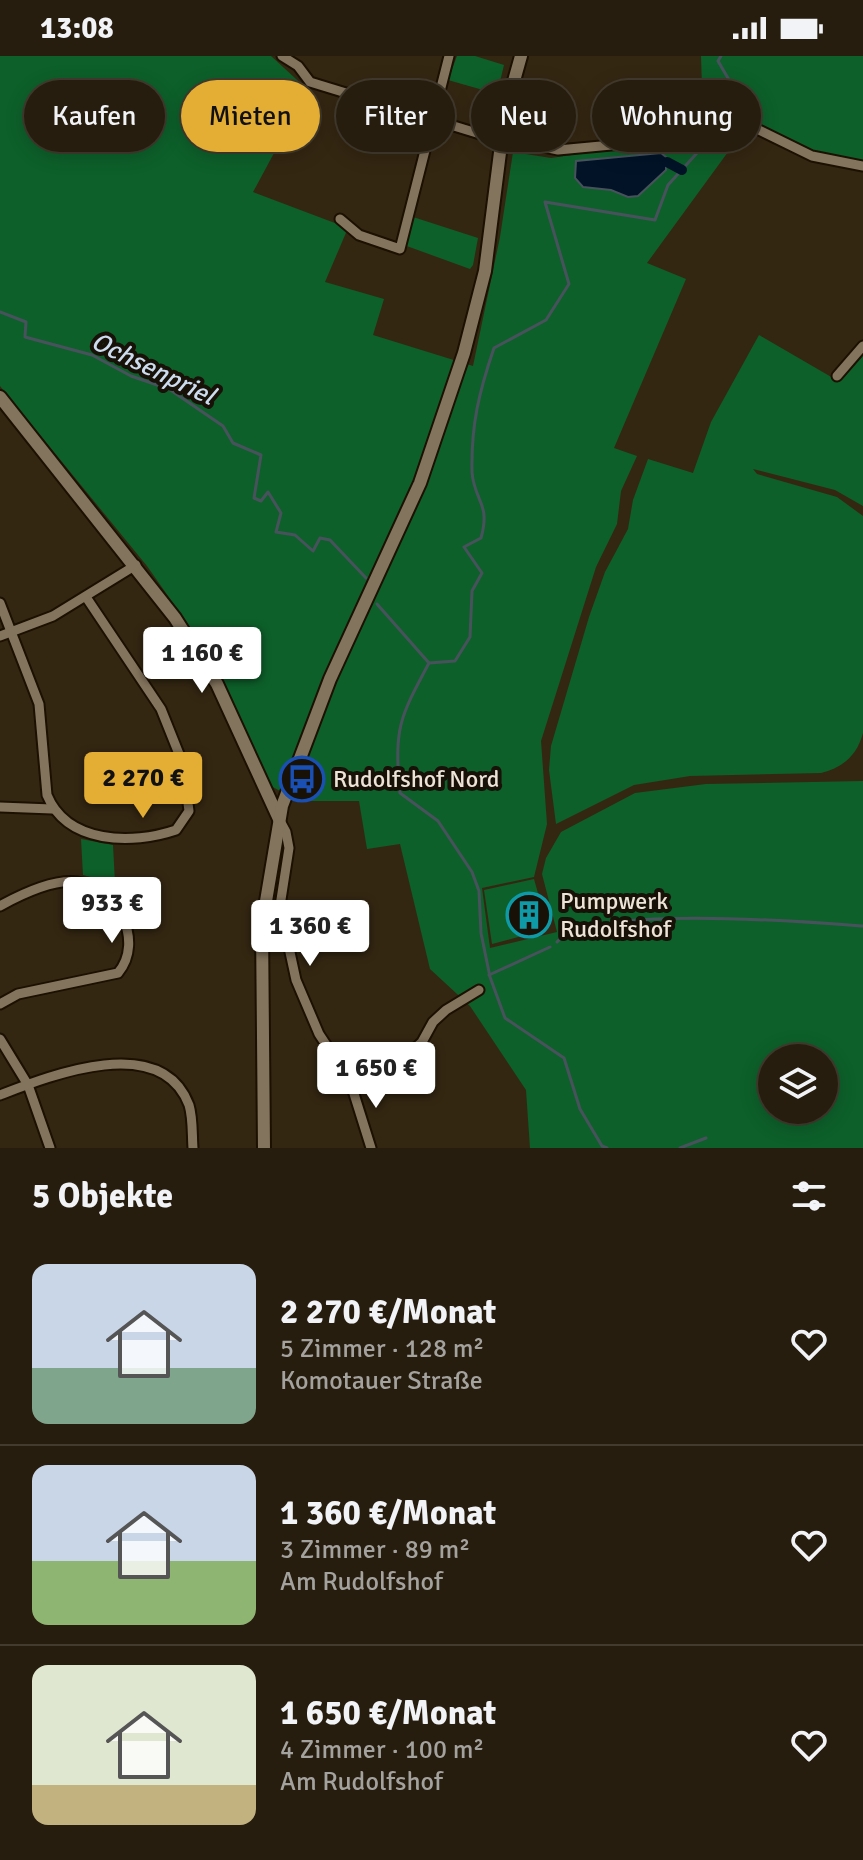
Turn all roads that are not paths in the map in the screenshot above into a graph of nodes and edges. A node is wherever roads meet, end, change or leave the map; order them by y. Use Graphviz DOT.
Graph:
graph roads {
  1 [pos="282,56"];
  2 [pos="449,56"];
  3 [pos="521,56"];
  4 [pos="299,61"];
  5 [pos="443,80"];
  6 [pos="513,80"];
  7 [pos="336,90"];
  8 [pos="576,151"];
  9 [pos="424,152"];
  10 [pos="499,152"];
  11 [pos="863,166"];
  12 [pos="340,219"];
  13 [pos="863,346"];
  14 [pos="837,376"];
  15 [pos="0,397"];
  16 [pos="136,565"];
  17 [pos="86,597"];
  18 [pos="0,603"];
  19 [pos="13,632"];
  20 [pos="0,636"];
  21 [pos="0,807"];
  22 [pos="52,809"];
  23 [pos="279,819"];
  24 [pos="0,906"];
  25 [pos="479,990"];
  26 [pos="0,1004"];
  27 [pos="0,1039"];
  28 [pos="350,1081"];
  29 [pos="28,1085"];
  30 [pos="0,1095"];
  31 [pos="50,1148"];
  32 [pos="193,1148"];
  33 [pos="264,1148"];
  34 [pos="371,1148"];
  1 -- 4 [label="street"];
  2 -- 5 [label="street"];
  3 -- 6 [label="main road"];
  4 -- 7 [label="street"];
  8 -- 11 [label="street"];
  9 -- 12 [label="street"];
  10 -- 23 [label="main road"];
  13 -- 14 [label="street"];
  15 -- 16 [label="main road"];
  16 -- 17 [label="street"];
  16 -- 23 [label="main road"];
  17 -- 19 [label="street"];
  17 -- 22 [label="street"];
  18 -- 19 [label="street"];
  19 -- 20 [label="street"];
  19 -- 22 [label="street"];
  21 -- 22 [label="street"];
  23 -- 28 [label="street"];
  23 -- 33 [label="main road"];
  24 -- 26 [label="street"];
  25 -- 28 [label="street"];
  27 -- 29 [label="street"];
  28 -- 34 [label="street"];
  29 -- 30 [label="street"];
  29 -- 31 [label="street"];
  29 -- 32 [label="street"];
}
